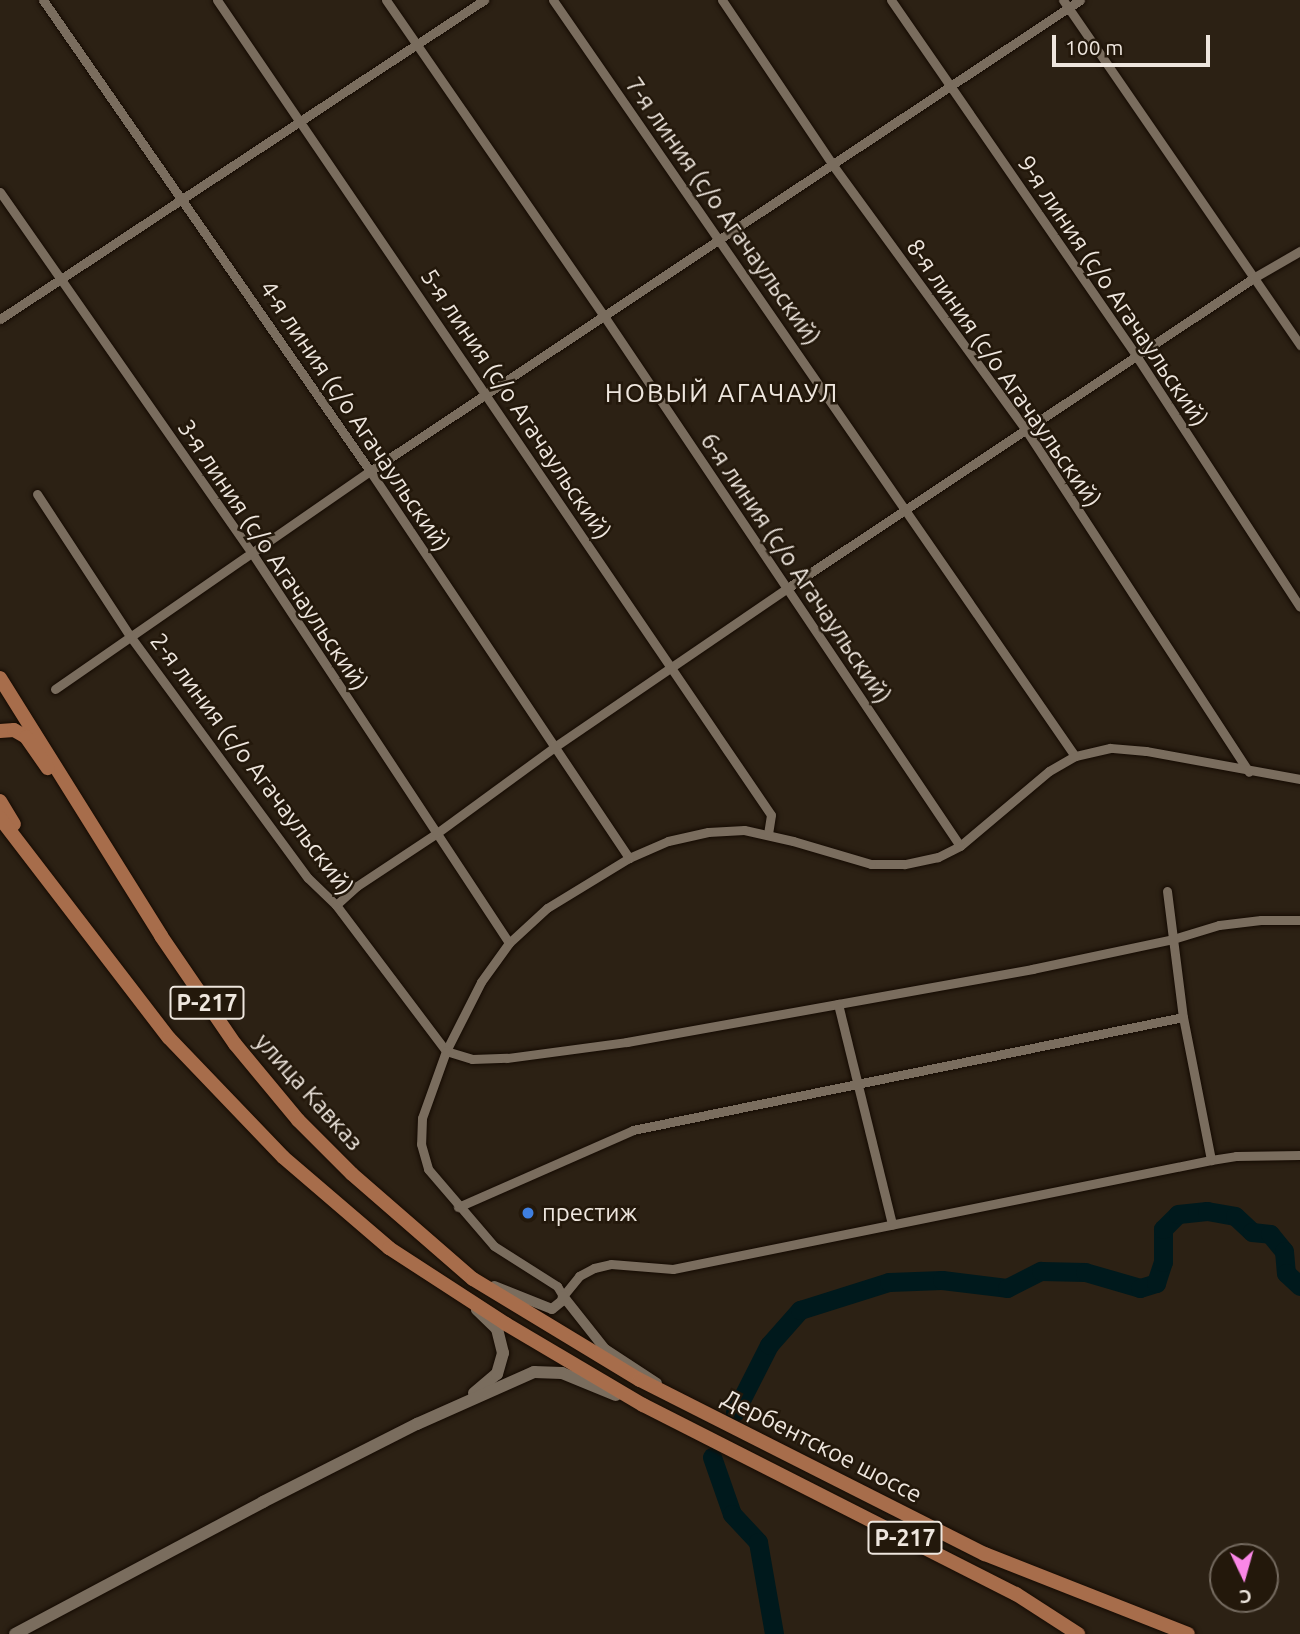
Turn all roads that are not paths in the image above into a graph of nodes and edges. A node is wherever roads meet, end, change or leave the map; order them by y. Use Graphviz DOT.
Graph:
graph roads {
  1 [pos="43,0"];
  2 [pos="217,0"];
  3 [pos="386,0"];
  4 [pos="484,0"];
  5 [pos="553,0"];
  6 [pos="722,0"];
  7 [pos="891,0"];
  8 [pos="1080,0"];
  9 [pos="1066,4"];
  10 [pos="417,45"];
  11 [pos="950,86"];
  12 [pos="300,122"];
  13 [pos="832,164"];
  14 [pos="0,192"];
  15 [pos="184,199"];
  16 [pos="719,238"];
  17 [pos="1300,251"];
  18 [pos="1255,277"];
  19 [pos="60,280"];
  20 [pos="604,316"];
  21 [pos="0,319"];
  22 [pos="1300,345"];
  23 [pos="1137,357"];
  24 [pos="487,393"];
  25 [pos="1026,430"];
  26 [pos="370,471"];
  27 [pos="37,495"];
  28 [pos="905,509"];
  29 [pos="252,553"];
  30 [pos="786,589"];
  31 [pos="1300,607"];
  32 [pos="130,636"];
  33 [pos="671,669"];
  34 [pos="0,678"];
  35 [pos="55,688"];
  36 [pos="0,731"];
  37 [pos="553,748"];
  38 [pos="1075,756"];
  39 [pos="1249,772"];
  40 [pos="1300,779"];
  41 [pos="0,801"];
  42 [pos="0,818"];
  43 [pos="437,833"];
  44 [pos="768,835"];
  45 [pos="960,846"];
  46 [pos="111,854"];
  47 [pos="629,858"];
  48 [pos="49,884"];
  49 [pos="1167,891"];
  50 [pos="336,905"];
  51 [pos="1300,920"];
  52 [pos="1173,939"];
  53 [pos="509,943"];
  54 [pos="838,1004"];
  55 [pos="1183,1017"];
  56 [pos="446,1051"];
  57 [pos="860,1085"];
  58 [pos="1300,1155"];
  59 [pos="1211,1160"];
  60 [pos="458,1207"];
  61 [pos="892,1224"];
  62 [pos="473,1279"];
  63 [pos="461,1294"];
  64 [pos="563,1296"];
  65 [pos="559,1334"];
  66 [pos="463,1402"];
  67 [pos="683,1402"];
  68 [pos="643,1405"];
  69 [pos="15,1634"];
  70 [pos="1078,1634"];
  71 [pos="1188,1634"];
  1 -- 15 [label="street, 4-я линия (с/о Агачаульский)"];
  2 -- 12 [label="street, 5-я линия (с/о Агачаульский)"];
  3 -- 10 [label="street, 6-я линия (с/о Агачаульский)"];
  4 -- 10 [label="street"];
  5 -- 16 [label="street, 7-я линия (с/о Агачаульский)"];
  6 -- 13 [label="street, 8-я линия (с/о Агачаульский)"];
  7 -- 11 [label="street, 9-я линия (с/о Агачаульский)"];
  8 -- 9 [label="street"];
  9 -- 11 [label="street"];
  9 -- 18 [label="street"];
  10 -- 12 [label="street"];
  10 -- 20 [label="street, 6-я линия (с/о Агачаульский)"];
  11 -- 13 [label="street"];
  11 -- 23 [label="street, 9-я линия (с/о Агачаульский)"];
  12 -- 15 [label="street"];
  12 -- 24 [label="street, 5-я линия (с/о Агачаульский)"];
  13 -- 16 [label="street"];
  13 -- 25 [label="street, 8-я линия (с/о Агачаульский)"];
  14 -- 19 [label="street, 3-я линия (с/о Агачаульский)"];
  15 -- 19 [label="street"];
  15 -- 26 [label="street, 4-я линия (с/о Агачаульский)"];
  16 -- 20 [label="street"];
  16 -- 28 [label="street, 7-я линия (с/о Агачаульский)"];
  17 -- 18 [label="street"];
  18 -- 22 [label="street"];
  18 -- 23 [label="street"];
  19 -- 21 [label="street"];
  19 -- 29 [label="street, 3-я линия (с/о Агачаульский)"];
  20 -- 24 [label="street"];
  20 -- 30 [label="street, 6-я линия (с/о Агачаульский)"];
  23 -- 25 [label="street"];
  23 -- 31 [label="street, 9-я линия (с/о Агачаульский)"];
  24 -- 26 [label="street"];
  24 -- 33 [label="street, 5-я линия (с/о Агачаульский)"];
  25 -- 28 [label="street"];
  25 -- 39 [label="street, 8-я линия (с/о Агачаульский)"];
  26 -- 29 [label="street"];
  26 -- 37 [label="street, 4-я линия (с/о Агачаульский)"];
  27 -- 32 [label="street, 2-я линия (с/о Агачаульский)"];
  28 -- 30 [label="street"];
  28 -- 38 [label="street, 7-я линия (с/о Агачаульский)"];
  29 -- 32 [label="street"];
  29 -- 43 [label="street, 3-я линия (с/о Агачаульский)"];
  30 -- 33 [label="street"];
  30 -- 45 [label="street, 6-я линия (с/о Агачаульский)"];
  32 -- 35 [label="street"];
  32 -- 50 [label="street, 2-я линия (с/о Агачаульский)"];
  33 -- 37 [label="street"];
  33 -- 44 [label="street, 5-я линия (с/о Агачаульский)"];
  34 -- 46 [label="highway, улица Кавказ / Р-217"];
  36 -- 46 [label="highway"];
  37 -- 43 [label="street"];
  37 -- 47 [label="street, 4-я линия (с/о Агачаульский)"];
  38 -- 39 [label="street"];
  38 -- 45 [label="street"];
  39 -- 40 [label="street"];
  41 -- 48 [label="highway"];
  42 -- 48 [label="highway"];
  43 -- 50 [label="street"];
  43 -- 53 [label="street, 3-я линия (с/о Агачаульский)"];
  44 -- 45 [label="street"];
  44 -- 47 [label="street"];
  46 -- 62 [label="highway, улица Кавказ / Р-217"];
  47 -- 53 [label="street"];
  48 -- 63 [label="highway"];
  49 -- 52 [label="street"];
  50 -- 56 [label="street, 2-я линия (с/о Агачаульский)"];
  51 -- 52 [label="street"];
  52 -- 54 [label="street"];
  52 -- 55 [label="street"];
  53 -- 56 [label="street"];
  54 -- 56 [label="street"];
  54 -- 57 [label="street"];
  55 -- 57 [label="street"];
  55 -- 59 [label="street"];
  56 -- 60 [label="street"];
  57 -- 60 [label="street"];
  57 -- 61 [label="street"];
  58 -- 59 [label="street"];
  59 -- 61 [label="street"];
  60 -- 64 [label="street"];
  61 -- 64 [label="street"];
  62 -- 64 [label="street"];
  62 -- 65 [label="highway, улица Кавказ / Р-217"];
  63 -- 66 [label="main road"];
  63 -- 68 [label="highway"];
  64 -- 67 [label="street"];
  65 -- 67 [label="highway, Дербентское шоссе"];
  66 -- 68 [label="main road"];
  66 -- 69 [label="main road"];
  67 -- 71 [label="highway, Дербентское шоссе"];
  68 -- 70 [label="highway, Р-217"];
}
